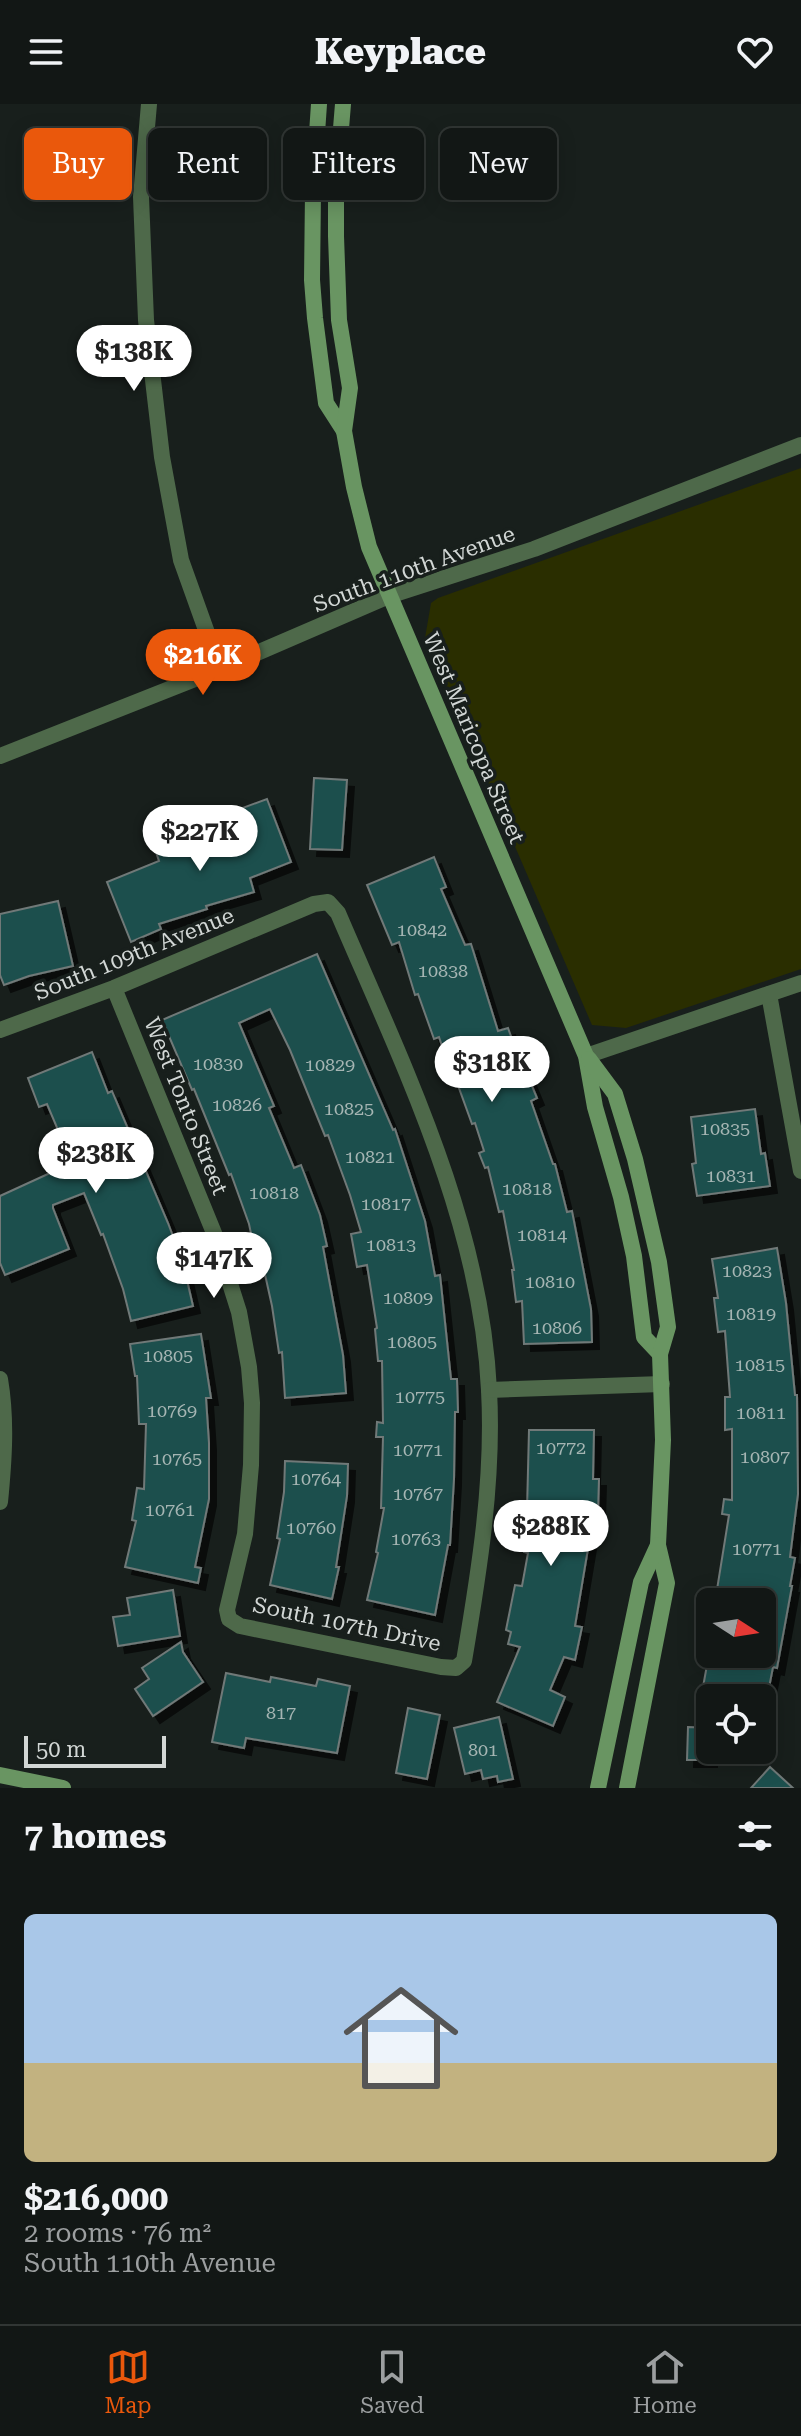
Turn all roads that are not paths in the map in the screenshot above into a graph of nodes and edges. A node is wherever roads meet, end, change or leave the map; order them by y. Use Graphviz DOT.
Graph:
graph roads {
  1 [pos="149,104"];
  2 [pos="319,104"];
  3 [pos="343,104"];
  4 [pos="344,431"];
  5 [pos="801,445"];
  6 [pos="389,596"];
  7 [pos="220,669"];
  8 [pos="0,756"];
  9 [pos="801,983"];
  10 [pos="114,988"];
  11 [pos="769,994"];
  12 [pos="0,1030"];
  13 [pos="586,1056"];
  14 [pos="801,1171"];
  15 [pos="660,1354"];
  16 [pos="0,1379"];
  17 [pos="662,1384"];
  18 [pos="489,1390"];
  19 [pos="0,1502"];
  20 [pos="658,1545"];
  21 [pos="229,1619"];
  22 [pos="0,1775"];
  23 [pos="63,1788"];
  24 [pos="598,1788"];
  25 [pos="627,1788"];
  1 -- 7 [label="street"];
  2 -- 4 [label="street, West Maricopa Street"];
  3 -- 4 [label="street, West Maricopa Street"];
  4 -- 6 [label="street, West Maricopa Street"];
  5 -- 6 [label="street, South 110th Avenue"];
  6 -- 7 [label="street, South 110th Avenue"];
  6 -- 13 [label="street, West Maricopa Street"];
  7 -- 8 [label="street, South 110th Avenue"];
  9 -- 11 [label="street"];
  10 -- 12 [label="street, South 109th Avenue"];
  10 -- 18 [label="street, South 109th Avenue"];
  10 -- 21 [label="street, West Tonto Street"];
  11 -- 13 [label="street"];
  11 -- 14 [label="street"];
  13 -- 15 [label="street, West Maricopa Street"];
  13 -- 15 [label="street, West Maricopa Street"];
  15 -- 17 [label="street, West Maricopa Street"];
  16 -- 19 [label="street"];
  17 -- 18 [label="street"];
  17 -- 20 [label="street, West Maricopa Street"];
  18 -- 21 [label="street, South 107th Drive"];
  20 -- 24 [label="street, West Maricopa Street"];
  20 -- 25 [label="street, West Maricopa Street"];
  22 -- 23 [label="street"];
}
